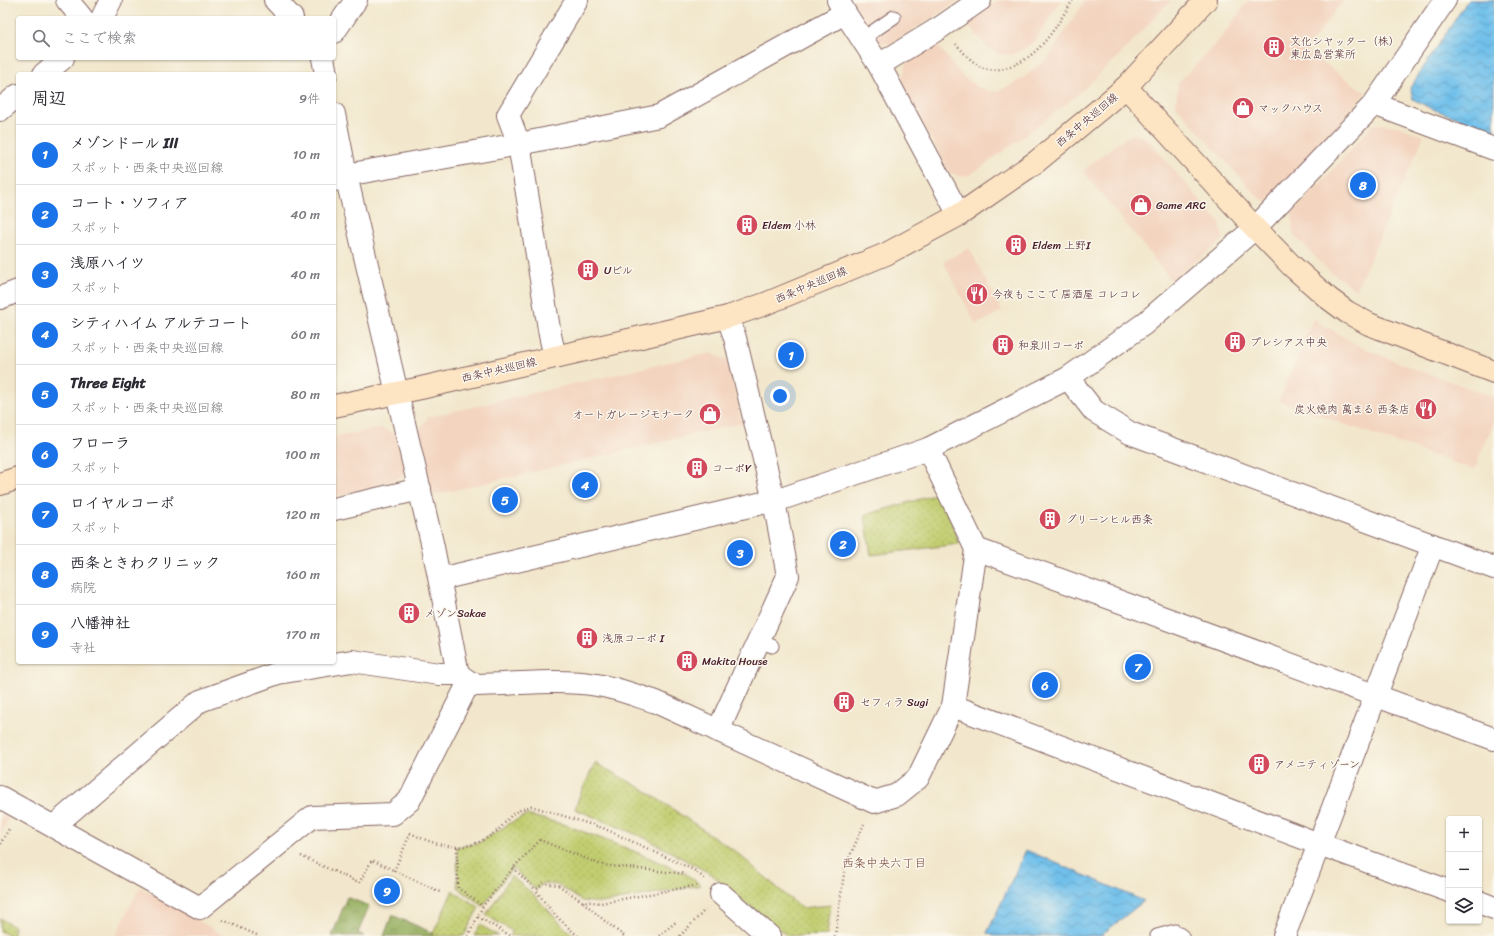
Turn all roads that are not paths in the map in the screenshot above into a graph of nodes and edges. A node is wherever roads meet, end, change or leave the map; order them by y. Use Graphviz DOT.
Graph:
graph roads {
  1 [pos="67,0"];
  2 [pos="111,0"];
  3 [pos="275,0"];
  4 [pos="356,0"];
  5 [pos="577,0"];
  6 [pos="980,0"];
  7 [pos="1206,0"];
  8 [pos="1445,0"];
  9 [pos="841,6"];
  10 [pos="80,16"];
  11 [pos="103,16"];
  12 [pos="290,16"];
  13 [pos="894,17"];
  14 [pos="336,29"];
  15 [pos="862,39"];
  16 [pos="61,60"];
  17 [pos="323,60"];
  18 [pos="879,65"];
  19 [pos="46,72"];
  20 [pos="326,72"];
  21 [pos="1126,87"];
  22 [pos="16,97"];
  23 [pos="1374,104"];
  24 [pos="0,110"];
  25 [pos="336,135"];
  26 [pos="519,144"];
  27 [pos="1494,149"];
  28 [pos="340,177"];
  29 [pos="959,215"];
  30 [pos="1255,228"];
  31 [pos="16,292"];
  32 [pos="0,298"];
  33 [pos="728,317"];
  34 [pos="555,357"];
  35 [pos="1494,372"];
  36 [pos="1068,378"];
  37 [pos="397,393"];
  38 [pos="336,406"];
  39 [pos="928,449"];
  40 [pos="16,479"];
  41 [pos="0,484"];
  42 [pos="420,489"];
  43 [pos="774,501"];
  44 [pos="336,509"];
  45 [pos="1433,545"];
  46 [pos="976,549"];
  47 [pos="1494,568"];
  48 [pos="440,579"];
  49 [pos="334,664"];
  50 [pos="336,664"];
  51 [pos="463,678"];
  52 [pos="1376,696"];
  53 [pos="952,706"];
  54 [pos="718,731"];
  55 [pos="1494,739"];
  56 [pos="0,797"];
  57 [pos="54,826"];
  58 [pos="1319,844"];
  59 [pos="714,888"];
  60 [pos="1446,891"];
  61 [pos="1482,903"];
  62 [pos="1494,908"];
  63 [pos="769,936"];
  64 [pos="1156,936"];
  65 [pos="1182,936"];
  66 [pos="1284,936"];
  1 -- 10 [label="street"];
  2 -- 11 [label="street"];
  3 -- 12 [label="street"];
  4 -- 14 [label="street"];
  5 -- 26 [label="street"];
  6 -- 18 [label="street"];
  7 -- 21 [label="street, 西条中央巡回線"];
  8 -- 23 [label="street"];
  9 -- 15 [label="street"];
  9 -- 26 [label="street"];
  13 -- 15 [label="lane"];
  15 -- 18 [label="street"];
  16 -- 19 [label="street"];
  17 -- 20 [label="street"];
  18 -- 29 [label="street"];
  21 -- 29 [label="street, 西条中央巡回線"];
  21 -- 30 [label="street"];
  22 -- 24 [label="street"];
  23 -- 27 [label="street"];
  23 -- 30 [label="street"];
  25 -- 28 [label="street"];
  26 -- 28 [label="street"];
  26 -- 34 [label="street"];
  28 -- 37 [label="street"];
  29 -- 33 [label="street, 西条中央巡回線"];
  30 -- 35 [label="street"];
  30 -- 36 [label="street"];
  31 -- 32 [label="street"];
  33 -- 34 [label="street, 西条中央巡回線"];
  33 -- 43 [label="street"];
  34 -- 37 [label="street, 西条中央巡回線"];
  36 -- 39 [label="street"];
  36 -- 45 [label="street"];
  37 -- 38 [label="street, 西条中央巡回線"];
  37 -- 42 [label="street"];
  39 -- 43 [label="street"];
  39 -- 46 [label="street"];
  40 -- 41 [label="street"];
  42 -- 44 [label="street"];
  42 -- 48 [label="street"];
  43 -- 48 [label="street"];
  43 -- 54 [label="street"];
  45 -- 47 [label="street"];
  45 -- 52 [label="street"];
  46 -- 52 [label="street"];
  46 -- 53 [label="street"];
  48 -- 51 [label="street"];
  49 -- 57 [label="street"];
  50 -- 51 [label="street"];
  51 -- 54 [label="street"];
  51 -- 57 [label="street"];
  52 -- 55 [label="street"];
  52 -- 58 [label="street"];
  53 -- 54 [label="street"];
  53 -- 58 [label="street"];
  56 -- 57 [label="street"];
  58 -- 60 [label="street"];
  58 -- 66 [label="street"];
  59 -- 63 [label="street"];
  61 -- 62 [label="street"];
  64 -- 65 [label="lane"];
}
